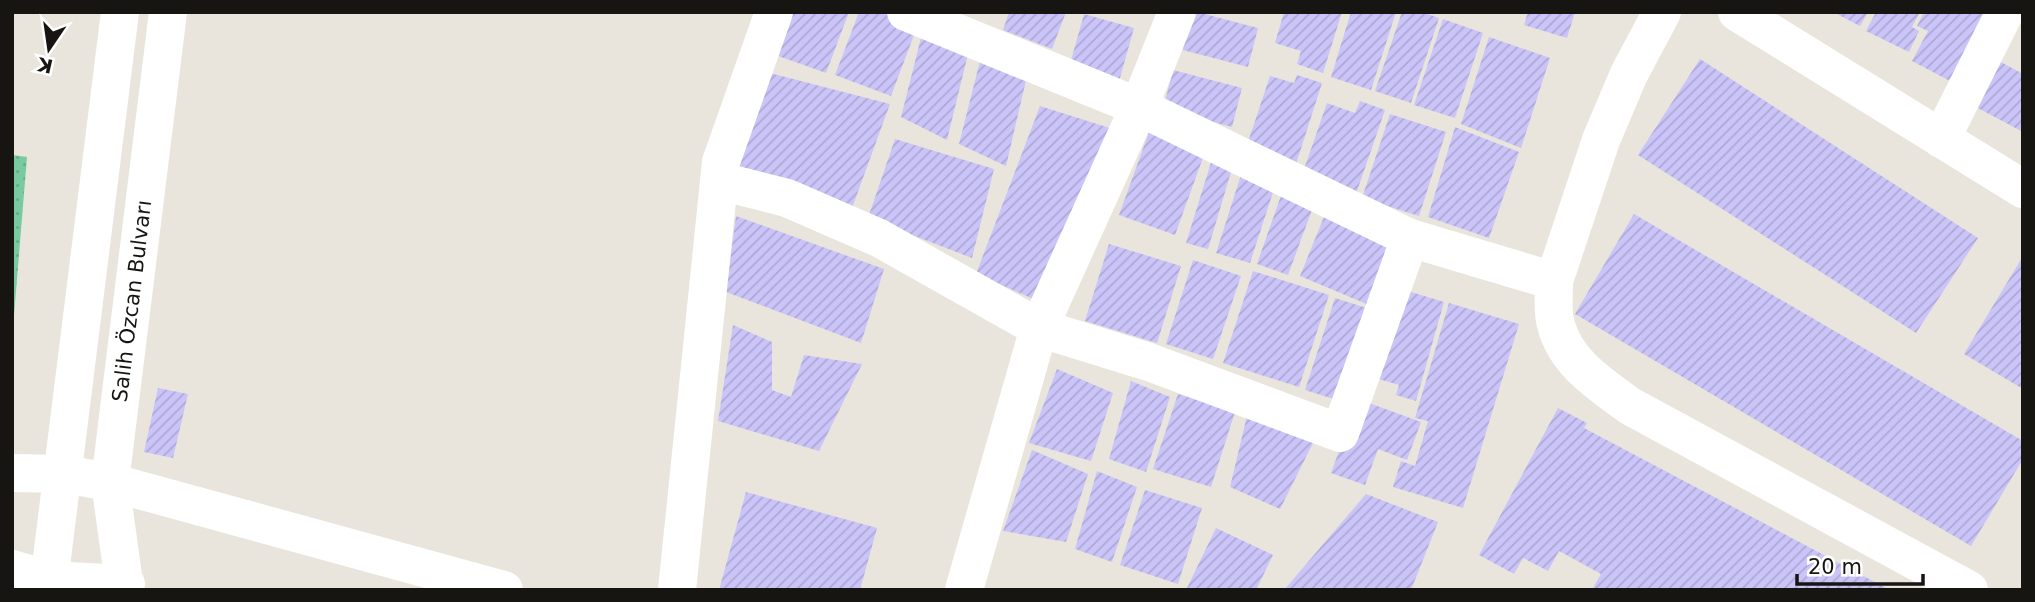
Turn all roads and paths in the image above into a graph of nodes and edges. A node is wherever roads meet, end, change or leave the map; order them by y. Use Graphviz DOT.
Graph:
graph roads {
  1 [pos="120,12"];
  2 [pos="168,12"];
  3 [pos="774,12"];
  4 [pos="906,12"];
  5 [pos="1177,12"];
  6 [pos="1662,12"];
  7 [pos="1737,12"];
  8 [pos="2005,12"];
  9 [pos="1139,107"];
  10 [pos="1941,139"];
  11 [pos="720,181"];
  12 [pos="2023,189"];
  13 [pos="1410,238"];
  14 [pos="1553,281"];
  15 [pos="1039,328"];
  16 [pos="12,473"];
  17 [pos="63,474"];
  18 [pos="110,482"];
  19 [pos="12,569"];
  20 [pos="49,585"];
  21 [pos="126,587"];
  22 [pos="504,590"];
  23 [pos="677,590"];
  24 [pos="964,590"];
  25 [pos="1969,590"];
  1 -- 17 [label="street"];
  2 -- 18 [label="street, Salih Özcan Bulvarı"];
  3 -- 11 [label="street"];
  4 -- 9 [label="street"];
  5 -- 9 [label="street"];
  6 -- 14 [label="street"];
  7 -- 10 [label="street"];
  8 -- 10 [label="street"];
  9 -- 13 [label="street"];
  9 -- 15 [label="street"];
  10 -- 12 [label="street"];
  11 -- 15 [label="street"];
  11 -- 23 [label="street"];
  13 -- 14 [label="street"];
  13 -- 15 [label="street"];
  14 -- 25 [label="street"];
  15 -- 24 [label="street"];
  16 -- 17 [label="street"];
  17 -- 18 [label="street"];
  17 -- 20 [label="street"];
  18 -- 21 [label="street, Salih Özcan Bulvarı"];
  18 -- 22 [label="street"];
  19 -- 20 [label="street"];
  20 -- 21 [label="street"];
}
